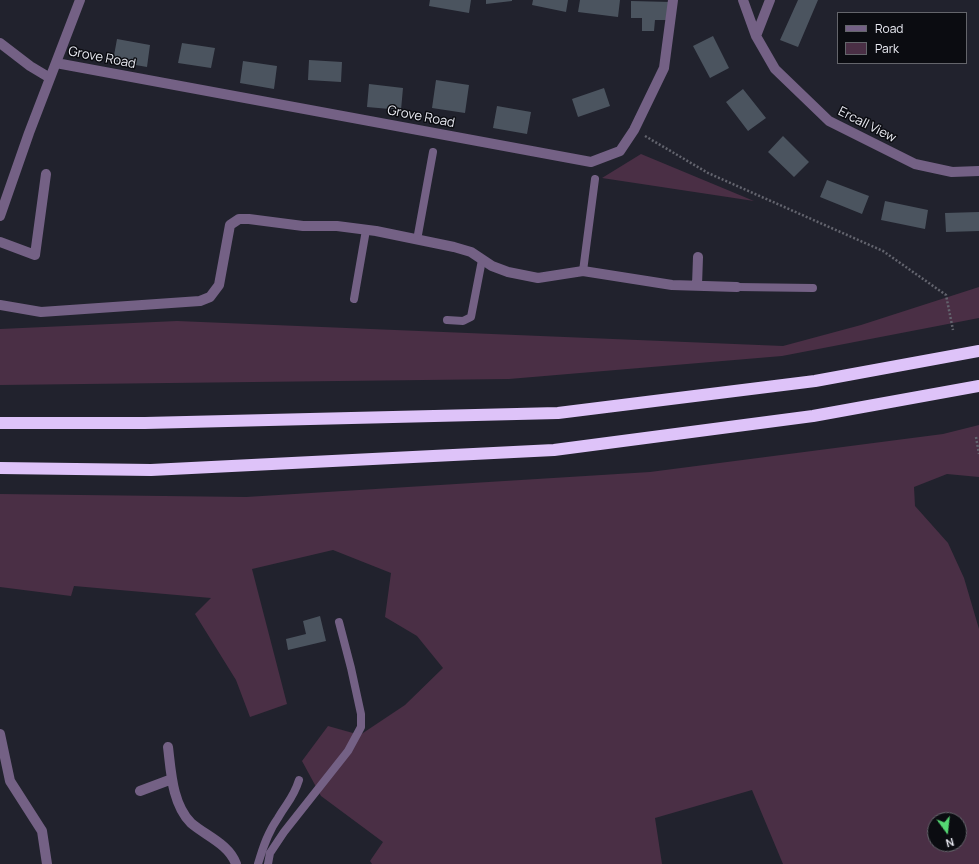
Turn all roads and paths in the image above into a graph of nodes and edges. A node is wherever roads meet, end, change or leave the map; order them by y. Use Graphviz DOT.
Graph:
graph roads {
  1 [pos="80,0"];
  2 [pos="673,0"];
  3 [pos="743,0"];
  4 [pos="770,0"];
  5 [pos="756,36"];
  6 [pos="0,43"];
  7 [pos="56,63"];
  8 [pos="50,78"];
  9 [pos="634,130"];
  10 [pos="433,152"];
  11 [pos="979,172"];
  12 [pos="46,174"];
  13 [pos="594,179"];
  14 [pos="0,216"];
  15 [pos="366,230"];
  16 [pos="417,240"];
  17 [pos="0,242"];
  18 [pos="698,257"];
  19 [pos="482,260"];
  20 [pos="583,272"];
  21 [pos="697,286"];
  22 [pos="737,287"];
  23 [pos="813,288"];
  24 [pos="354,299"];
  25 [pos="0,305"];
  26 [pos="447,320"];
  27 [pos="953,330"];
  28 [pos="979,351"];
  29 [pos="979,386"];
  30 [pos="0,423"];
  31 [pos="976,437"];
  32 [pos="979,454"];
  33 [pos="0,468"];
  34 [pos="339,622"];
  35 [pos="0,734"];
  36 [pos="168,747"];
  37 [pos="172,779"];
  38 [pos="300,780"];
  39 [pos="140,791"];
  40 [pos="47,864"];
  41 [pos="236,864"];
  42 [pos="258,864"];
  43 [pos="268,864"];
  1 -- 7 [label="street"];
  2 -- 9 [label="street, Grove Road"];
  3 -- 5 [label="street, Ercall View"];
  4 -- 5 [label="street"];
  5 -- 11 [label="street, Ercall View"];
  6 -- 8 [label="street"];
  7 -- 8 [label="street"];
  7 -- 9 [label="street, Grove Road"];
  8 -- 14 [label="street"];
  9 -- 27 [label="path"];
  10 -- 16 [label="lane"];
  12 -- 17 [label="street"];
  13 -- 20 [label="lane"];
  15 -- 16 [label="street"];
  15 -- 24 [label="lane"];
  15 -- 25 [label="street"];
  16 -- 19 [label="street"];
  18 -- 21 [label="street"];
  19 -- 20 [label="street"];
  19 -- 26 [label="lane"];
  20 -- 21 [label="street"];
  21 -- 22 [label="street"];
  22 -- 23 [label="lane"];
  28 -- 30 [label="highway"];
  29 -- 33 [label="highway"];
  31 -- 32 [label="path"];
  34 -- 43 [label="lane"];
  35 -- 40 [label="street"];
  36 -- 37 [label="street"];
  37 -- 39 [label="street"];
  37 -- 41 [label="street"];
  38 -- 42 [label="lane"];
}
